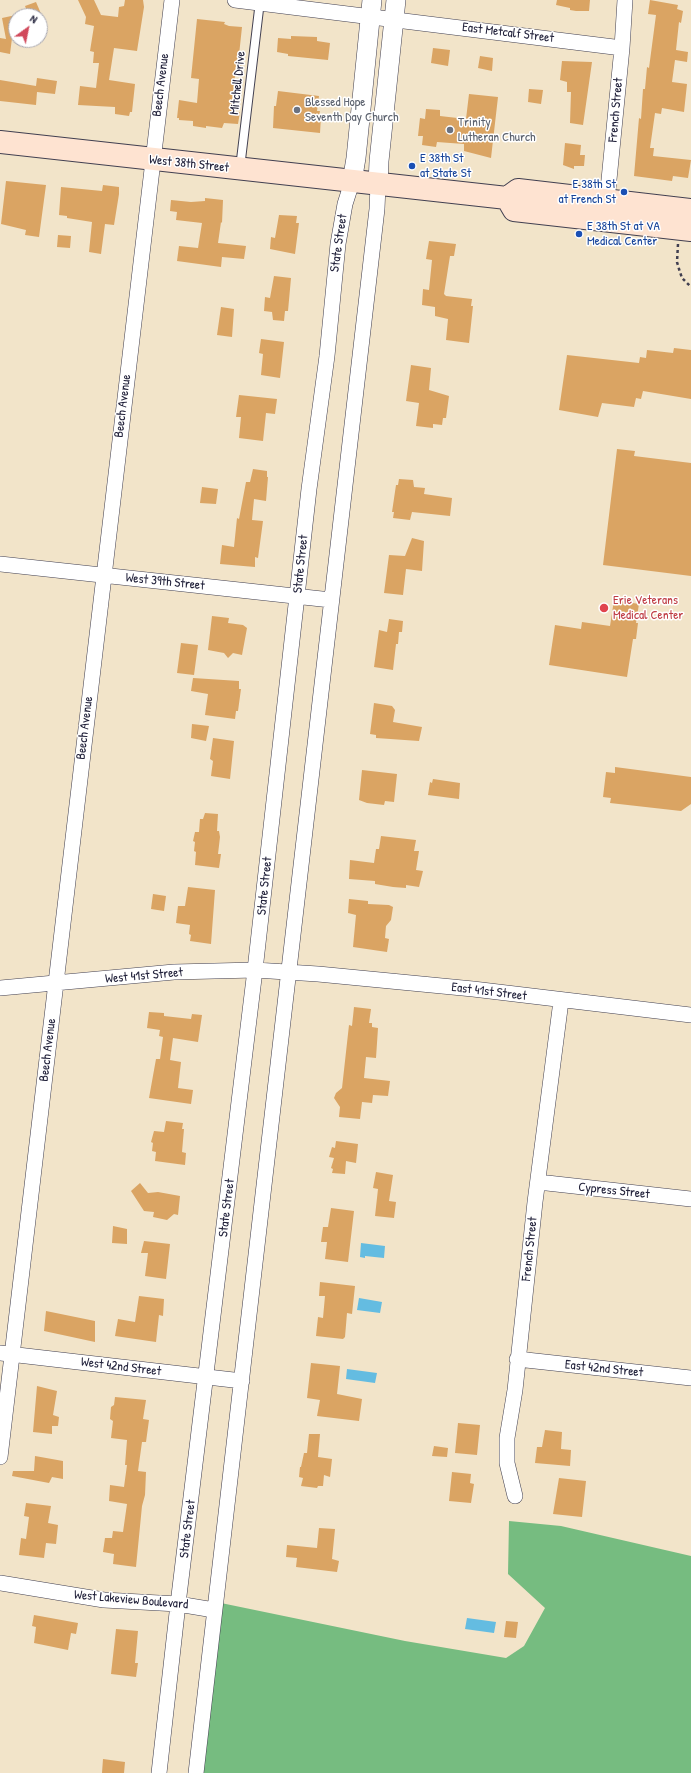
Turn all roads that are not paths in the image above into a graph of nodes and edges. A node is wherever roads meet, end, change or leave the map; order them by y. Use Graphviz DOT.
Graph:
graph roads {
  1 [pos="172,0"];
  2 [pos="235,0"];
  3 [pos="396,0"];
  4 [pos="625,0"];
  5 [pos="259,2"];
  6 [pos="370,8"];
  7 [pos="394,19"];
  8 [pos="622,48"];
  9 [pos="0,142"];
  10 [pos="152,160"];
  11 [pos="240,169"];
  12 [pos="352,182"];
  13 [pos="378,185"];
  14 [pos="606,210"];
  15 [pos="691,210"];
  16 [pos="684,236"];
  17 [pos="0,564"];
  18 [pos="103,576"];
  19 [pos="298,596"];
  20 [pos="331,600"];
  21 [pos="256,970"];
  22 [pos="288,971"];
  23 [pos="56,984"];
  24 [pos="0,988"];
  25 [pos="561,1001"];
  26 [pos="691,1015"];
  27 [pos="538,1182"];
  28 [pos="691,1200"];
  29 [pos="6,1353"];
  30 [pos="518,1358"];
  31 [pos="207,1377"];
  32 [pos="691,1378"];
  33 [pos="242,1382"];
  34 [pos="0,1456"];
  35 [pos="515,1496"];
  36 [pos="0,1583"];
  37 [pos="178,1604"];
  38 [pos="214,1610"];
  39 [pos="159,1773"];
  40 [pos="196,1773"];
  1 -- 10 [label="street, Beech Avenue"];
  2 -- 5 [label="street, East Metcalf Street"];
  3 -- 7 [label="street"];
  4 -- 8 [label="street, French Street"];
  5 -- 6 [label="street, East Metcalf Street"];
  5 -- 11 [label="lane, Mitchell Drive"];
  6 -- 7 [label="street, East Metcalf Street"];
  6 -- 12 [label="street, State Street"];
  7 -- 8 [label="street, East Metcalf Street"];
  7 -- 13 [label="street"];
  8 -- 14 [label="street, French Street"];
  9 -- 10 [label="main road, West 38th Street"];
  10 -- 11 [label="main road, West 38th Street"];
  10 -- 18 [label="street, Beech Avenue"];
  11 -- 12 [label="main road, West 38th Street"];
  12 -- 13 [label="main road, West 38th Street"];
  12 -- 19 [label="street, State Street"];
  13 -- 14 [label="main road, West 38th Street"];
  13 -- 20 [label="street"];
  14 -- 15 [label="main road"];
  14 -- 16 [label="main road"];
  17 -- 18 [label="street, West 39th Street"];
  18 -- 19 [label="street, West 39th Street"];
  18 -- 23 [label="street, Beech Avenue"];
  19 -- 20 [label="street, West 39th Street"];
  19 -- 21 [label="street, State Street"];
  20 -- 22 [label="street"];
  21 -- 22 [label="street, West 41st Street"];
  21 -- 23 [label="street, West 41st Street"];
  21 -- 31 [label="street, State Street"];
  22 -- 25 [label="street, East 41st Street"];
  22 -- 33 [label="street"];
  23 -- 24 [label="street, West 41st Street"];
  23 -- 29 [label="street, Beech Avenue"];
  25 -- 26 [label="street, East 41st Street"];
  25 -- 27 [label="street, French Street"];
  27 -- 28 [label="street, Cypress Street"];
  27 -- 30 [label="street, French Street"];
  29 -- 31 [label="street, West 42nd Street"];
  29 -- 34 [label="street, Beech Avenue"];
  30 -- 32 [label="street, East 42nd Street"];
  30 -- 35 [label="street, French Street"];
  31 -- 33 [label="street, West 42nd Street"];
  31 -- 37 [label="street, State Street"];
  33 -- 38 [label="street"];
  36 -- 37 [label="street, West Lakeview Boulevard"];
  37 -- 38 [label="street, West Lakeview Boulevard"];
  37 -- 39 [label="street, State Street"];
  38 -- 40 [label="street"];
}
